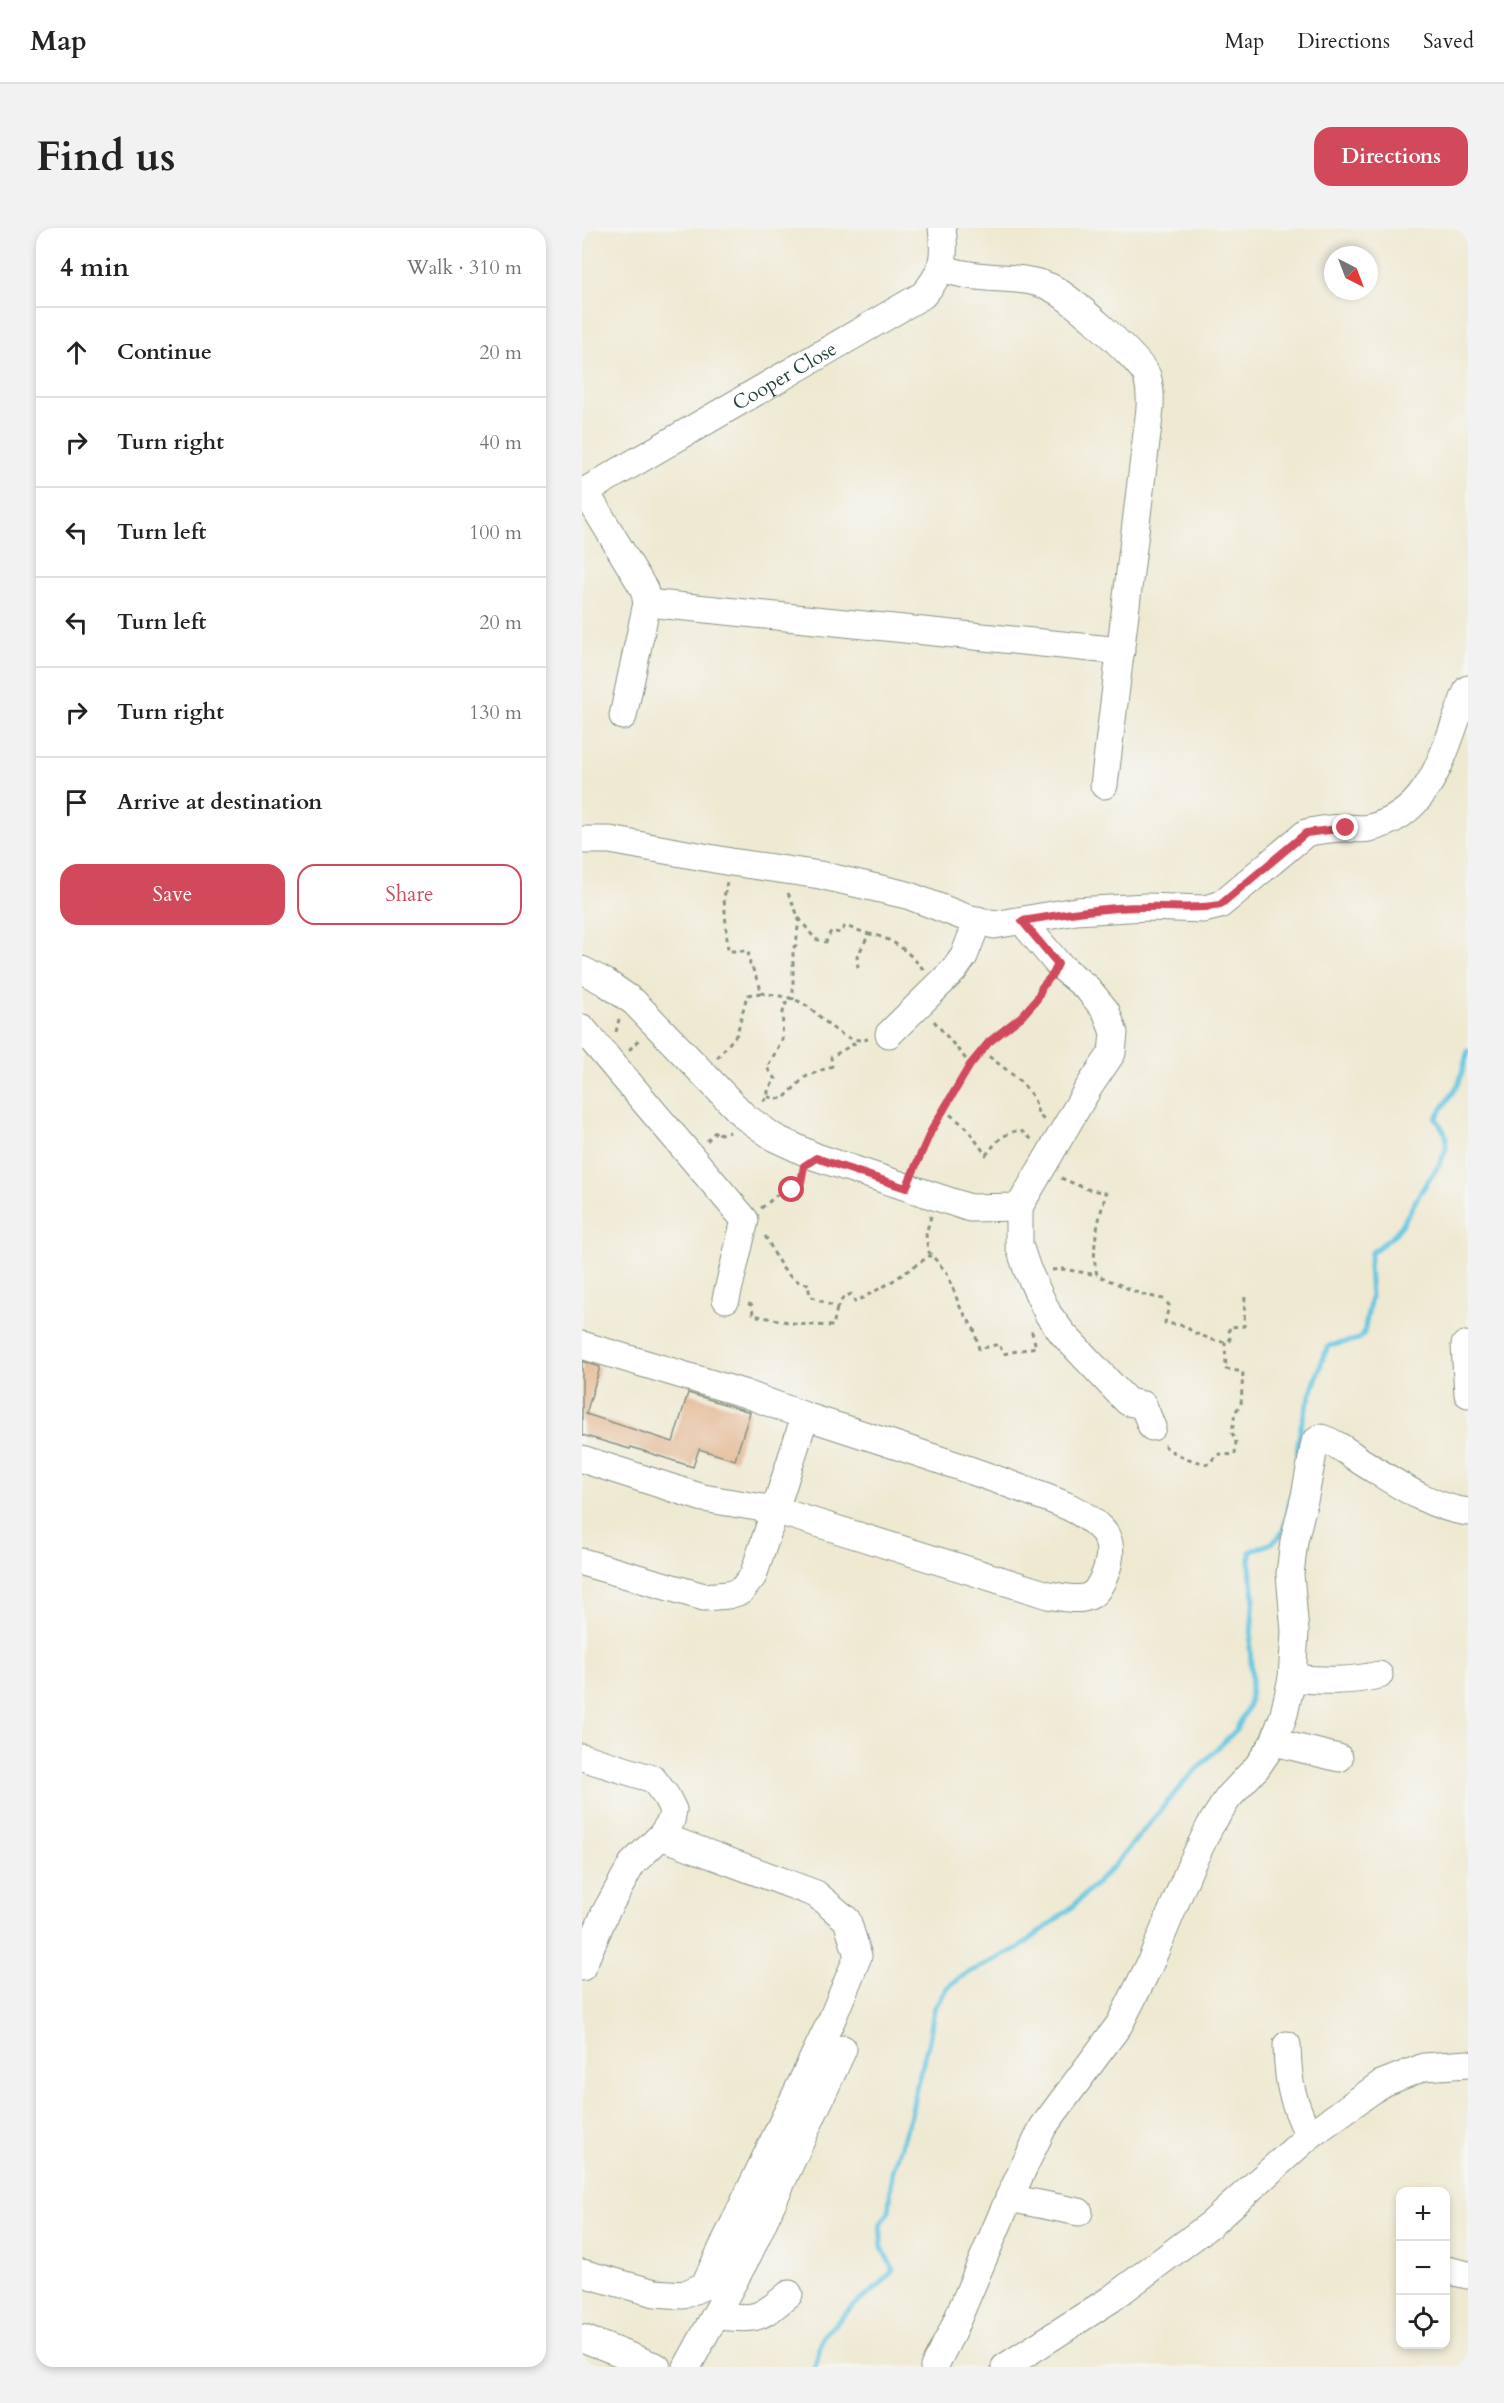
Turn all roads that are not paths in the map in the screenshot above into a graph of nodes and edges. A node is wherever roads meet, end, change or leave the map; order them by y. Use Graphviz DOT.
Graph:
graph roads {
  1 [pos="942,228"];
  2 [pos="942,268"];
  3 [pos="584,492"];
  4 [pos="647,603"];
  5 [pos="1121,651"];
  6 [pos="1468,689"];
  7 [pos="623,716"];
  8 [pos="1460,731"];
  9 [pos="1104,785"];
  10 [pos="582,840"];
  11 [pos="978,920"];
  12 [pos="1022,921"];
  13 [pos="582,970"];
  14 [pos="582,1028"];
  15 [pos="890,1034"];
  16 [pos="1019,1207"];
  17 [pos="726,1299"];
  18 [pos="582,1345"];
  19 [pos="1465,1345"];
  20 [pos="1468,1394"];
  21 [pos="805,1416"];
  22 [pos="1152,1427"];
  23 [pos="582,1459"];
  24 [pos="775,1510"];
  25 [pos="1468,1512"];
  26 [pos="582,1562"];
  27 [pos="1379,1676"];
  28 [pos="1292,1678"];
  29 [pos="1274,1742"];
  30 [pos="582,1757"];
  31 [pos="1339,1758"];
  32 [pos="661,1836"];
  33 [pos="582,1967"];
  34 [pos="1287,2045"];
  35 [pos="843,2049"];
  36 [pos="1468,2064"];
  37 [pos="1309,2136"];
  38 [pos="1009,2198"];
  39 [pos="1079,2212"];
  40 [pos="1450,2271"];
  41 [pos="582,2273"];
  42 [pos="1468,2275"];
  43 [pos="789,2294"];
  44 [pos="715,2316"];
  45 [pos="582,2338"];
  46 [pos="657,2367"];
  47 [pos="687,2367"];
  48 [pos="934,2367"];
  49 [pos="1005,2367"];
  1 -- 2 [label="street"];
  2 -- 3 [label="street, Cooper Close"];
  2 -- 5 [label="street"];
  3 -- 4 [label="street"];
  4 -- 5 [label="street"];
  4 -- 7 [label="street"];
  5 -- 9 [label="street"];
  6 -- 8 [label="street"];
  8 -- 12 [label="street"];
  10 -- 11 [label="street"];
  11 -- 12 [label="street"];
  11 -- 15 [label="street"];
  12 -- 16 [label="street"];
  13 -- 16 [label="street"];
  14 -- 17 [label="street"];
  16 -- 22 [label="street"];
  18 -- 21 [label="street"];
  19 -- 20 [label="street"];
  21 -- 24 [label="street"];
  21 -- 24 [label="street"];
  23 -- 24 [label="street"];
  24 -- 26 [label="street"];
  25 -- 28 [label="street"];
  27 -- 28 [label="street"];
  28 -- 29 [label="street"];
  29 -- 31 [label="street"];
  29 -- 38 [label="street"];
  30 -- 32 [label="street"];
  32 -- 33 [label="street"];
  32 -- 41 [label="street"];
  34 -- 37 [label="street"];
  35 -- 44 [label="street"];
  36 -- 37 [label="street"];
  37 -- 49 [label="street"];
  38 -- 39 [label="street"];
  38 -- 48 [label="street"];
  40 -- 42 [label="street"];
  43 -- 44 [label="street"];
  44 -- 47 [label="street"];
  45 -- 46 [label="street"];
}
